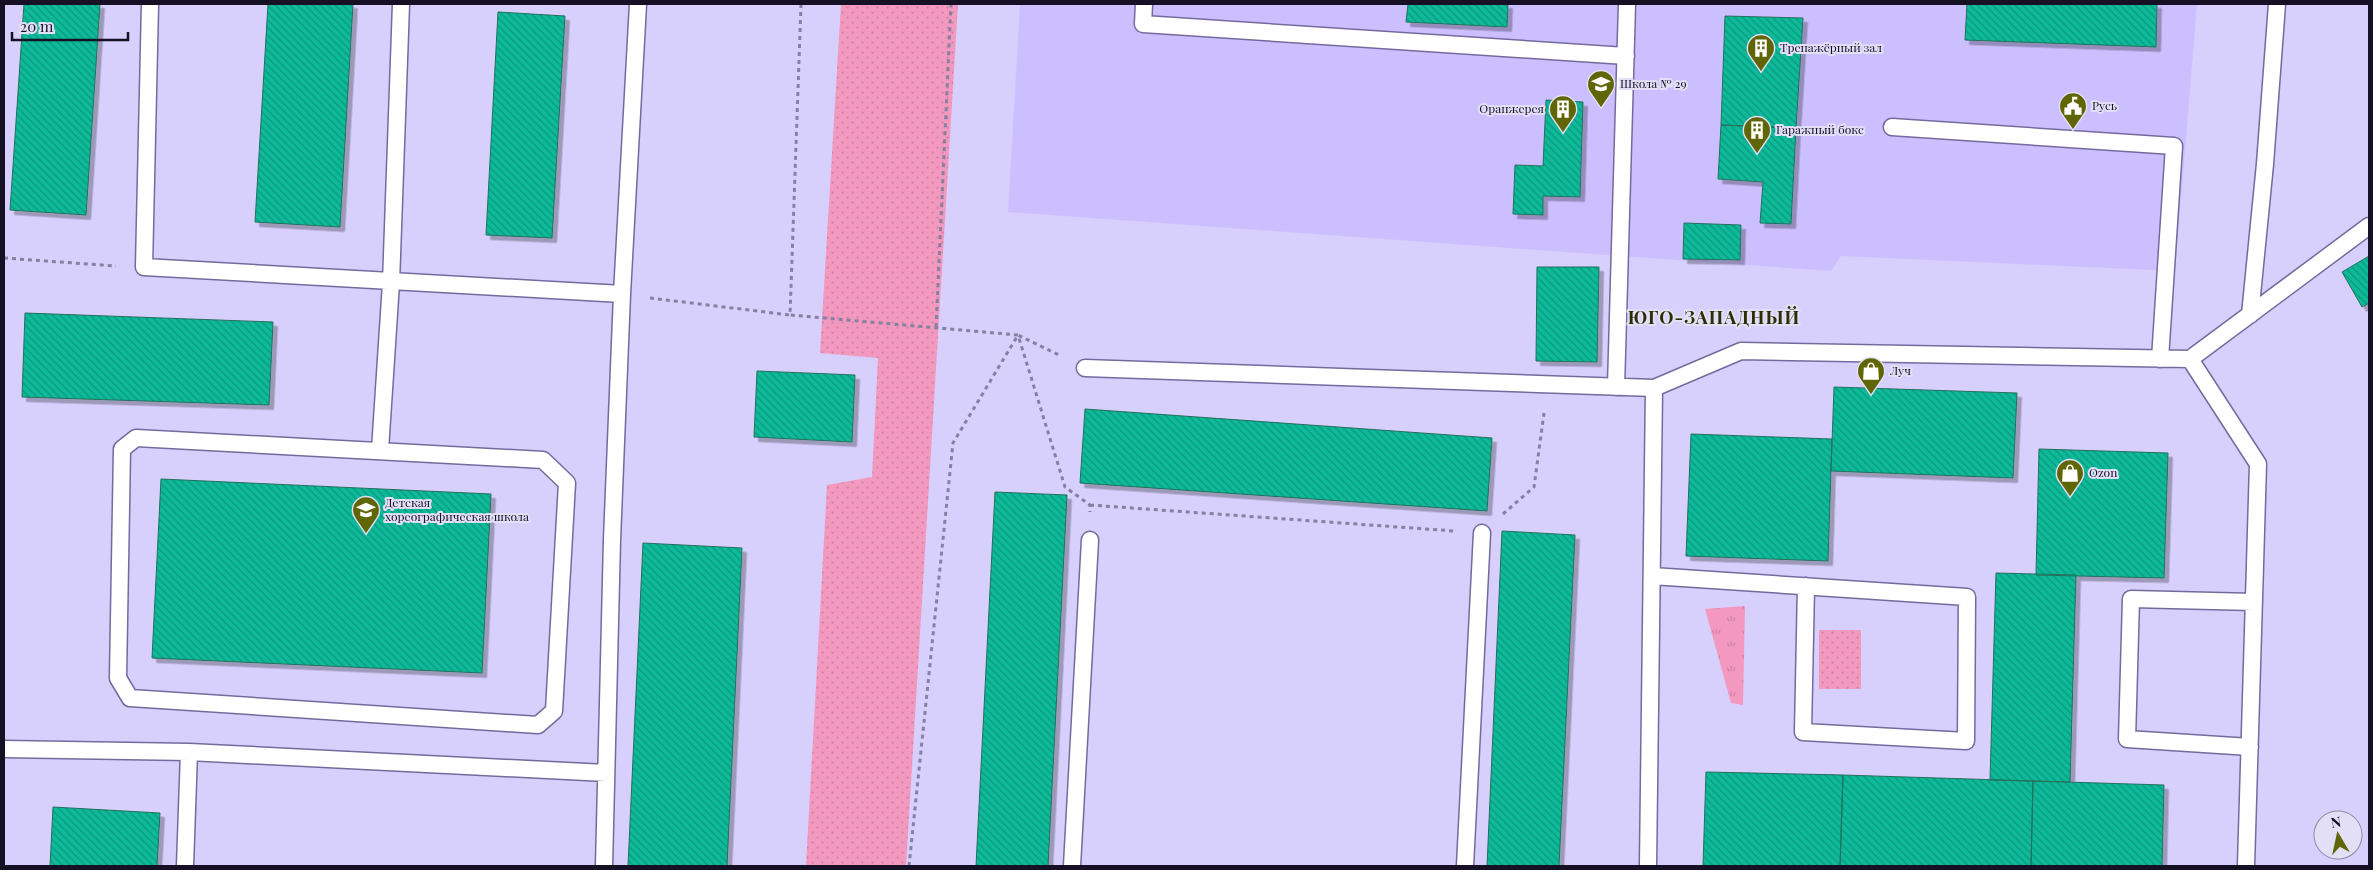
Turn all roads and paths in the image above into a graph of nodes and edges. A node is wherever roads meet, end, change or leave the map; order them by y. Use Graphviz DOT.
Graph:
graph roads {
  1 [pos="150,4"];
  2 [pos="401,4"];
  3 [pos="638,4"];
  4 [pos="801,4"];
  5 [pos="951,4"];
  6 [pos="1144,4"];
  7 [pos="1627,4"];
  8 [pos="2277,4"];
  9 [pos="1626,56"];
  10 [pos="1892,127"];
  11 [pos="2369,226"];
  12 [pos="4,258"];
  13 [pos="144,268"];
  14 [pos="390,282"];
  15 [pos="622,294"];
  16 [pos="790,315"];
  17 [pos="2250,315"];
  18 [pos="936,327"];
  19 [pos="1018,335"];
  20 [pos="2160,358"];
  21 [pos="2190,359"];
  22 [pos="1085,368"];
  23 [pos="1548,384"];
  24 [pos="1616,387"];
  25 [pos="1654,388"];
  26 [pos="380,450"];
  27 [pos="1090,505"];
  28 [pos="1482,533"];
  29 [pos="1090,540"];
  30 [pos="1652,576"];
  31 [pos="1806,586"];
  32 [pos="2254,602"];
  33 [pos="2250,747"];
  34 [pos="4,749"];
  35 [pos="189,752"];
  36 [pos="606,773"];
  37 [pos="185,866"];
  38 [pos="604,866"];
  39 [pos="909,866"];
  40 [pos="1072,866"];
  41 [pos="1465,866"];
  42 [pos="1648,866"];
  43 [pos="2246,866"];
  1 -- 13 [label="lane"];
  2 -- 14 [label="lane"];
  3 -- 15 [label="lane"];
  4 -- 16 [label="path"];
  5 -- 18 [label="path"];
  6 -- 9 [label="lane"];
  7 -- 9 [label="lane"];
  8 -- 17 [label="lane"];
  9 -- 24 [label="lane"];
  10 -- 20 [label="lane"];
  11 -- 17 [label="lane"];
  12 -- 13 [label="path"];
  13 -- 14 [label="lane"];
  14 -- 15 [label="lane"];
  14 -- 26 [label="lane"];
  15 -- 16 [label="path"];
  15 -- 36 [label="lane"];
  16 -- 18 [label="path"];
  17 -- 21 [label="lane"];
  18 -- 19 [label="path"];
  19 -- 22 [label="path"];
  19 -- 27 [label="path"];
  19 -- 39 [label="path"];
  20 -- 21 [label="lane"];
  20 -- 25 [label="lane"];
  21 -- 32 [label="lane"];
  22 -- 23 [label="lane"];
  23 -- 24 [label="lane"];
  23 -- 28 [label="path"];
  24 -- 25 [label="lane"];
  25 -- 30 [label="lane"];
  26 -- 26 [label="lane"];
  27 -- 28 [label="path"];
  27 -- 29 [label="path"];
  28 -- 41 [label="lane"];
  29 -- 40 [label="lane"];
  30 -- 31 [label="lane"];
  30 -- 42 [label="lane"];
  31 -- 31 [label="lane"];
  32 -- 33 [label="lane"];
  32 -- 33 [label="lane"];
  33 -- 43 [label="lane"];
  34 -- 35 [label="lane"];
  35 -- 36 [label="lane"];
  35 -- 37 [label="lane"];
  36 -- 38 [label="lane"];
}
